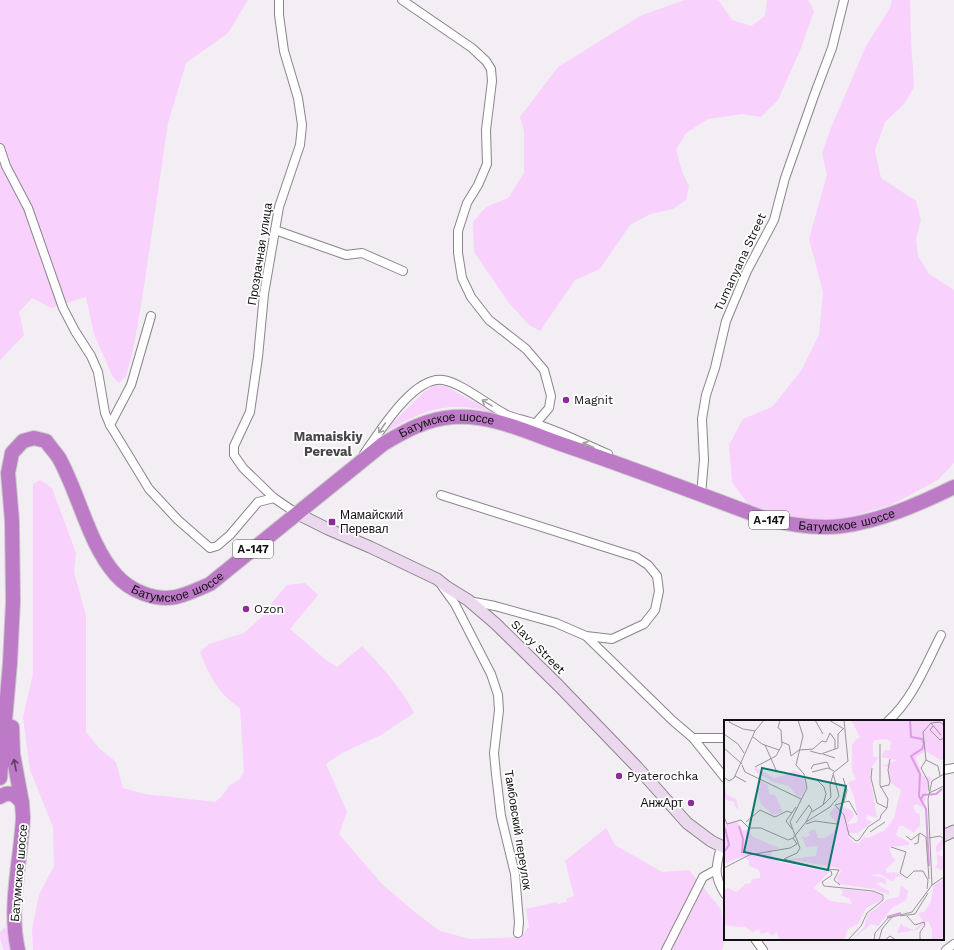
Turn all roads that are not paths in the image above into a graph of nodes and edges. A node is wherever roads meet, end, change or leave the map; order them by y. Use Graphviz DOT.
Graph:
graph roads {
  1 [pos="280,0"];
  2 [pos="402,0"];
  3 [pos="844,0"];
  4 [pos="0,148"];
  5 [pos="275,230"];
  6 [pos="404,271"];
  7 [pos="151,316"];
  8 [pos="536,424"];
  9 [pos="110,425"];
  10 [pos="618,464"];
  11 [pos="357,465"];
  12 [pos="954,487"];
  13 [pos="441,495"];
  14 [pos="701,495"];
  15 [pos="274,498"];
  16 [pos="296,514"];
  17 [pos="437,579"];
  18 [pos="468,600"];
  19 [pos="942,635"];
  20 [pos="586,636"];
  21 [pos="10,663"];
  22 [pos="889,720"];
  23 [pos="694,738"];
  24 [pos="724,738"];
  25 [pos="954,768"];
  26 [pos="944,770"];
  27 [pos="724,777"];
  28 [pos="0,778"];
  29 [pos="0,797"];
  30 [pos="22,803"];
  31 [pos="954,831"];
  32 [pos="944,836"];
  33 [pos="723,847"];
  34 [pos="716,870"];
  35 [pos="724,892"];
  36 [pos="518,933"];
  37 [pos="756,940"];
  38 [pos="954,944"];
  39 [pos="18,950"];
  40 [pos="666,950"];
  41 [pos="763,950"];
  42 [pos="946,950"];
  1 -- 5 [label="street, Прозрачная улица"];
  2 -- 8 [label="street"];
  3 -- 14 [label="street, Tumanyana Street"];
  4 -- 9 [label="street"];
  5 -- 6 [label="street"];
  5 -- 15 [label="street, Прозрачная улица"];
  7 -- 9 [label="street"];
  10 -- 8 [label="street, one-way"];
  8 -- 11 [label="street, one-way"];
  9 -- 15 [label="street"];
  10 -- 11 [label="highway, Батумское шоссе / А-147"];
  10 -- 14 [label="highway, Батумское шоссе / А-147"];
  11 -- 16 [label="highway, Батумское шоссе / А-147"];
  12 -- 14 [label="highway, Батумское шоссе / А-147"];
  13 -- 20 [label="street"];
  15 -- 16 [label="street, Прозрачная улица"];
  16 -- 17 [label="street, Slavy Street"];
  16 -- 21 [label="highway, Батумское шоссе / А-147"];
  17 -- 18 [label="street, Slavy Street"];
  17 -- 36 [label="street, Тамбовский переулок"];
  18 -- 20 [label="street"];
  18 -- 33 [label="street, Slavy Street"];
  19 -- 22 [label="street"];
  20 -- 23 [label="street"];
  21 -- 28 [label="highway, А-147"];
  30 -- 21 [label="highway, Батумское шоссе / А-147, one-way"];
  23 -- 24 [label="street"];
  23 -- 27 [label="street"];
  25 -- 26 [label="street"];
  29 -- 30 [label="highway"];
  30 -- 39 [label="highway, Батумское шоссе / А-147"];
  31 -- 32 [label="street"];
  33 -- 34 [label="street"];
  34 -- 35 [label="street"];
  34 -- 40 [label="street"];
  37 -- 41 [label="street"];
  38 -- 42 [label="street"];
}
